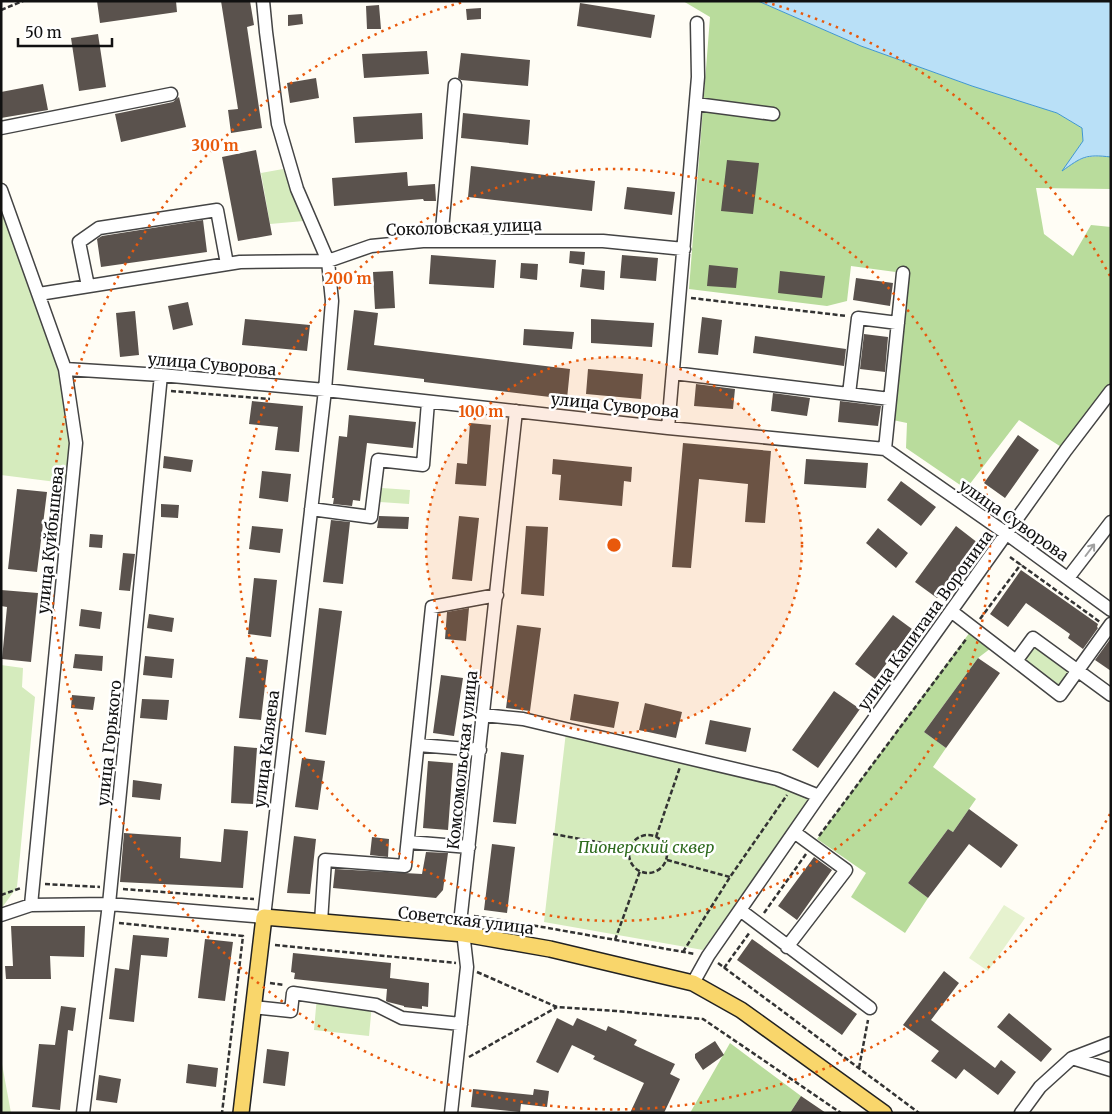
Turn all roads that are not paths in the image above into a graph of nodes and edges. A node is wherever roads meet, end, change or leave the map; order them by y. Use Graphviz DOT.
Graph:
graph roads {
  1 [pos="263,1"];
  2 [pos="698,23"];
  3 [pos="455,85"];
  4 [pos="171,94"];
  5 [pos="696,104"];
  6 [pos="773,114"];
  7 [pos="1,128"];
  8 [pos="1,190"];
  9 [pos="441,241"];
  10 [pos="684,249"];
  11 [pos="328,261"];
  12 [pos="227,264"];
  13 [pos="904,273"];
  14 [pos="88,286"];
  15 [pos="39,294"];
  16 [pos="898,323"];
  17 [pos="65,369"];
  18 [pos="673,373"];
  19 [pos="161,375"];
  20 [pos="325,390"];
  21 [pos="1111,391"];
  22 [pos="849,394"];
  23 [pos="890,399"];
  24 [pos="428,402"];
  25 [pos="516,412"];
  26 [pos="668,428"];
  27 [pos="885,449"];
  28 [pos="311,509"];
  29 [pos="1111,522"];
  30 [pos="1007,534"];
  31 [pos="1068,578"];
  32 [pos="496,595"];
  33 [pos="1111,610"];
  34 [pos="951,611"];
  35 [pos="1107,624"];
  36 [pos="1016,661"];
  37 [pos="1078,671"];
  38 [pos="1111,694"];
  39 [pos="484,715"];
  40 [pos="418,745"];
  41 [pos="480,750"];
  42 [pos="818,796"];
  43 [pos="794,832"];
  44 [pos="408,842"];
  45 [pos="469,847"];
  46 [pos="109,904"];
  47 [pos="32,905"];
  48 [pos="740,910"];
  49 [pos="1,915"];
  50 [pos="264,917"];
  51 [pos="321,922"];
  52 [pos="464,934"];
  53 [pos="787,947"];
  54 [pos="693,983"];
  55 [pos="260,1007"];
  56 [pos="870,1008"];
  57 [pos="461,1024"];
  58 [pos="1111,1043"];
  59 [pos="1072,1058"];
  60 [pos="1111,1070"];
  61 [pos="83,1113"];
  62 [pos="241,1113"];
  63 [pos="450,1113"];
  64 [pos="884,1113"];
  65 [pos="1021,1113"];
  1 -- 11 [label="street, улица Каляева"];
  2 -- 5 [label="street"];
  3 -- 9 [label="street"];
  4 -- 7 [label="street"];
  5 -- 6 [label="street"];
  5 -- 10 [label="street"];
  8 -- 15 [label="street, улица Куйбышева"];
  9 -- 10 [label="street, Соколовская улица"];
  9 -- 11 [label="street, Соколовская улица"];
  10 -- 18 [label="street"];
  11 -- 12 [label="street, Соколовская улица"];
  11 -- 20 [label="street, улица Каляева"];
  12 -- 14 [label="street, Соколовская улица"];
  12 -- 14 [label="street"];
  13 -- 16 [label="street"];
  14 -- 15 [label="street, Соколовская улица"];
  15 -- 17 [label="street, улица Куйбышева"];
  16 -- 22 [label="street"];
  16 -- 23 [label="street"];
  17 -- 19 [label="street, улица Суворова"];
  17 -- 47 [label="street, улица Куйбышева"];
  18 -- 22 [label="street"];
  18 -- 26 [label="street"];
  19 -- 20 [label="street, улица Суворова"];
  19 -- 46 [label="street, улица Горького"];
  20 -- 24 [label="street, улица Суворова"];
  20 -- 28 [label="street, улица Каляева"];
  21 -- 30 [label="street, улица Капитана Воронина"];
  22 -- 23 [label="street"];
  23 -- 27 [label="street"];
  24 -- 25 [label="street, улица Суворова"];
  24 -- 28 [label="street"];
  25 -- 26 [label="street, улица Суворова"];
  25 -- 32 [label="street, Комсомольская улица"];
  26 -- 27 [label="street, улица Суворова"];
  27 -- 30 [label="street, улица Суворова"];
  28 -- 50 [label="street, улица Каляева"];
  31 -- 29 [label="street, one-way"];
  30 -- 31 [label="street, улица Суворова"];
  30 -- 34 [label="street, улица Капитана Воронина"];
  31 -- 33 [label="street, улица Суворова"];
  32 -- 39 [label="street, Комсомольская улица"];
  32 -- 40 [label="street"];
  34 -- 36 [label="street"];
  34 -- 42 [label="street, улица Капитана Воронина"];
  35 -- 37 [label="street"];
  36 -- 37 [label="street"];
  36 -- 37 [label="street"];
  37 -- 38 [label="street"];
  39 -- 41 [label="street, Комсомольская улица"];
  39 -- 42 [label="street"];
  40 -- 41 [label="street"];
  40 -- 44 [label="street"];
  41 -- 45 [label="street, Комсомольская улица"];
  42 -- 43 [label="street, улица Капитана Воронина"];
  43 -- 48 [label="street, улица Капитана Воронина"];
  43 -- 53 [label="street"];
  44 -- 45 [label="street"];
  44 -- 51 [label="street"];
  45 -- 52 [label="street, Комсомольская улица"];
  46 -- 47 [label="street, Советская улица"];
  46 -- 50 [label="street, Советская улица"];
  46 -- 61 [label="street, улица Горького"];
  47 -- 49 [label="street, Советская улица"];
  48 -- 53 [label="street"];
  48 -- 54 [label="street, улица Капитана Воронина"];
  50 -- 51 [label="main road, Советская улица"];
  50 -- 55 [label="main road, улица Каляева"];
  51 -- 52 [label="main road, Советская улица"];
  52 -- 54 [label="main road, Советская улица"];
  52 -- 57 [label="street, Комсомольская улица"];
  53 -- 56 [label="street"];
  54 -- 64 [label="main road, Советская улица"];
  55 -- 57 [label="street"];
  55 -- 62 [label="main road, улица Каляева"];
  57 -- 63 [label="street, Комсомольская улица"];
  58 -- 59 [label="street"];
  59 -- 60 [label="street"];
  59 -- 65 [label="street"];
}
